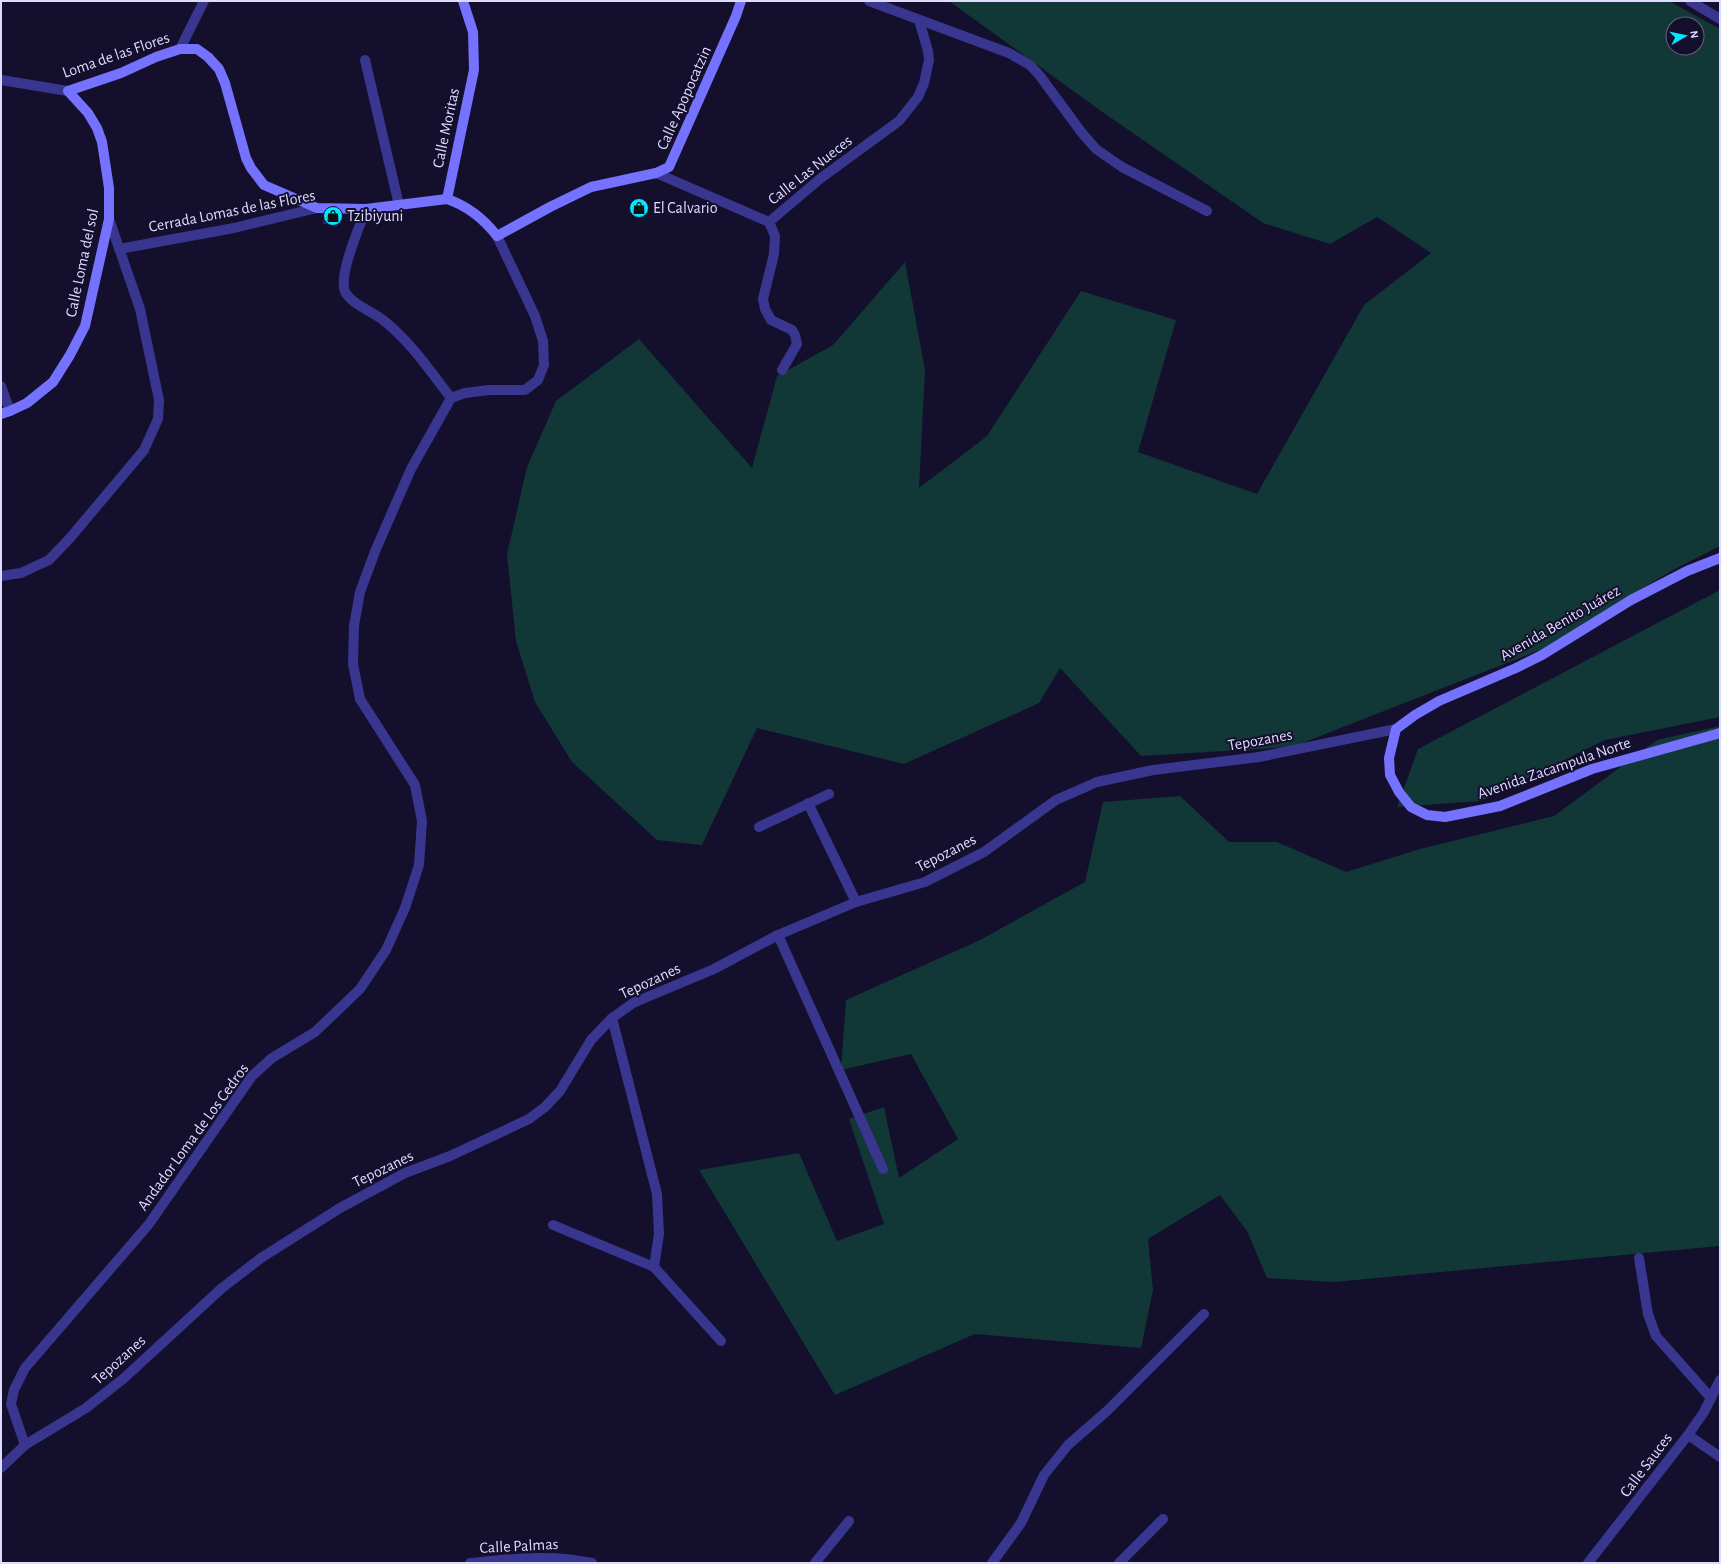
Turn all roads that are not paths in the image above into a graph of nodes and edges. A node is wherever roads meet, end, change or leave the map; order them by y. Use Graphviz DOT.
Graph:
graph roads {
  1 [pos="204,1"];
  2 [pos="463,1"];
  3 [pos="741,1"];
  4 [pos="869,1"];
  5 [pos="1690,1"];
  6 [pos="1720,19"];
  7 [pos="919,20"];
  8 [pos="180,49"];
  9 [pos="366,60"];
  10 [pos="1,80"];
  11 [pos="68,91"];
  12 [pos="656,173"];
  13 [pos="447,199"];
  14 [pos="399,205"];
  15 [pos="317,208"];
  16 [pos="366,208"];
  17 [pos="1207,211"];
  18 [pos="109,219"];
  19 [pos="769,222"];
  20 [pos="497,236"];
  21 [pos="119,249"];
  22 [pos="782,370"];
  23 [pos="1,386"];
  24 [pos="451,398"];
  25 [pos="6,413"];
  26 [pos="1720,558"];
  27 [pos="1,576"];
  28 [pos="1396,729"];
  29 [pos="1720,733"];
  30 [pos="829,794"];
  31 [pos="808,803"];
  32 [pos="759,827"];
  33 [pos="856,902"];
  34 [pos="778,935"];
  35 [pos="612,1018"];
  36 [pos="883,1169"];
  37 [pos="553,1225"];
  38 [pos="1639,1258"];
  39 [pos="654,1267"];
  40 [pos="1204,1314"];
  41 [pos="721,1341"];
  42 [pos="1720,1380"];
  43 [pos="1711,1398"];
  44 [pos="1688,1435"];
  45 [pos="26,1445"];
  46 [pos="1720,1457"];
  47 [pos="1,1468"];
  48 [pos="1163,1519"];
  49 [pos="849,1521"];
  50 [pos="470,1563"];
  51 [pos="592,1563"];
  52 [pos="816,1563"];
  53 [pos="992,1563"];
  54 [pos="1118,1563"];
  55 [pos="1588,1563"];
  1 -- 8 [label="street"];
  2 -- 13 [label="main road, Calle Moritas"];
  3 -- 12 [label="main road, Calle Apopocatzin"];
  4 -- 7 [label="street"];
  5 -- 6 [label="street"];
  7 -- 17 [label="street"];
  7 -- 19 [label="street, Calle Las Nueces"];
  8 -- 11 [label="main road, Loma de las Flores"];
  8 -- 15 [label="main road, Loma de las Flores"];
  9 -- 14 [label="street"];
  10 -- 11 [label="street, Loma de las Flores"];
  11 -- 18 [label="main road, Calle Loma del sol"];
  12 -- 19 [label="street"];
  12 -- 20 [label="main road, Calle Apopocatzin"];
  13 -- 14 [label="main road, Cerrada Lomas de las Flores"];
  13 -- 20 [label="main road"];
  14 -- 16 [label="main road, Cerrada Lomas de las Flores"];
  15 -- 16 [label="main road, Cerrada Lomas de las Flores"];
  15 -- 21 [label="street, Cerrada Lomas de las Flores"];
  16 -- 24 [label="street"];
  18 -- 21 [label="street"];
  18 -- 25 [label="main road, Calle Loma del sol"];
  19 -- 22 [label="street, Calle Las Nueces"];
  20 -- 24 [label="street"];
  21 -- 27 [label="street"];
  23 -- 25 [label="street"];
  24 -- 45 [label="street, Andador Loma de Los Cedros"];
  26 -- 28 [label="main road, Avenida Benito Juárez"];
  28 -- 29 [label="main road, Avenida Zacampula Norte"];
  28 -- 33 [label="street, Tepozanes"];
  30 -- 31 [label="street"];
  31 -- 32 [label="street"];
  31 -- 33 [label="street"];
  33 -- 34 [label="street, Tepozanes"];
  34 -- 35 [label="street, Tepozanes"];
  34 -- 36 [label="street"];
  35 -- 39 [label="street"];
  35 -- 45 [label="street, Tepozanes"];
  37 -- 39 [label="street"];
  38 -- 43 [label="street"];
  39 -- 41 [label="street"];
  40 -- 53 [label="street"];
  42 -- 43 [label="street, Calle Sauces"];
  43 -- 44 [label="street, Calle Sauces"];
  44 -- 46 [label="street"];
  44 -- 55 [label="street, Calle Sauces"];
  45 -- 47 [label="street, Tepozanes"];
  48 -- 54 [label="street"];
  49 -- 52 [label="street"];
  50 -- 51 [label="street, Calle Palmas"];
}
